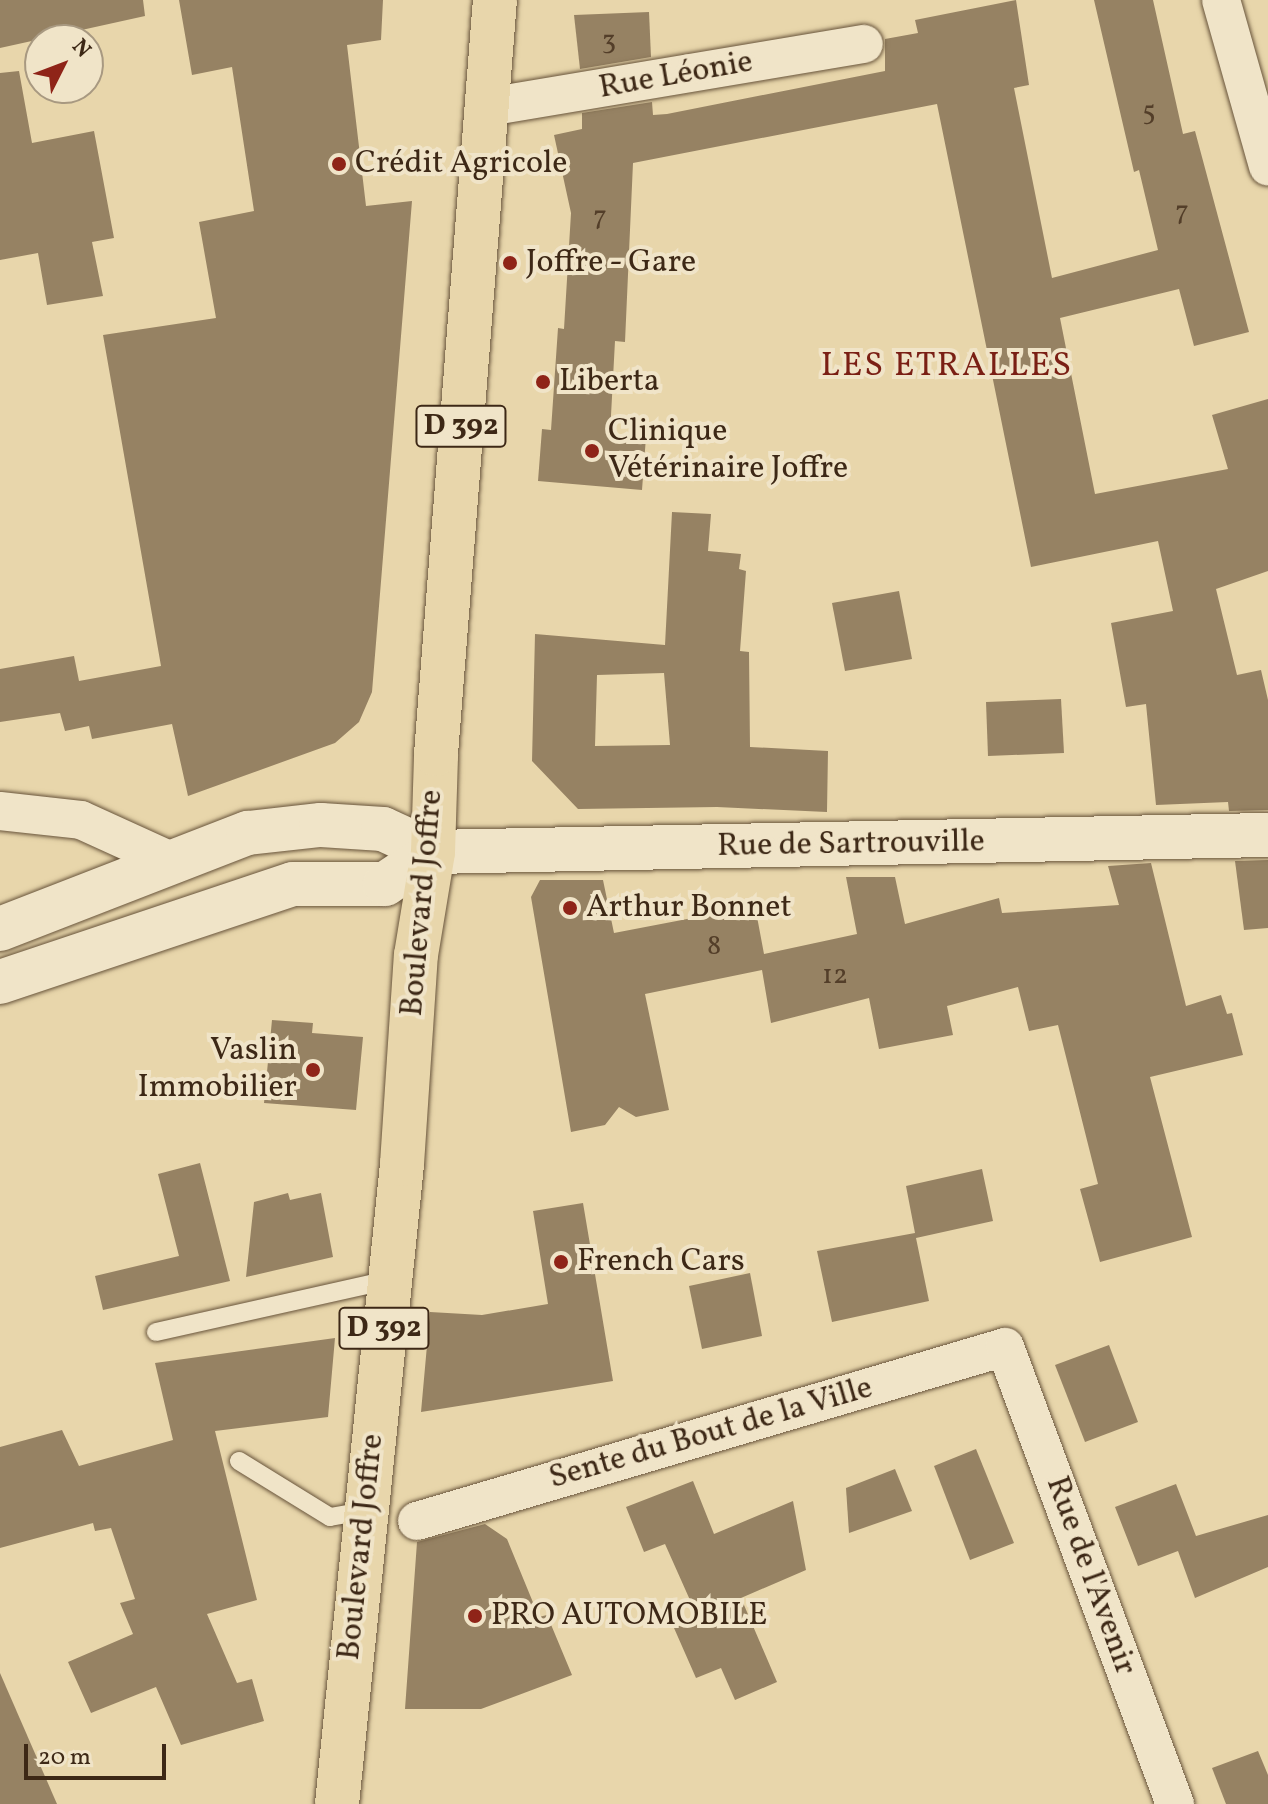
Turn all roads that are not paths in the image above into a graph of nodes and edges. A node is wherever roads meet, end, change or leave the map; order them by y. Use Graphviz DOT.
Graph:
graph roads {
  1 [pos="495,0"];
  2 [pos="1221,0"];
  3 [pos="864,44"];
  4 [pos="487,107"];
  5 [pos="1268,166"];
  6 [pos="0,811"];
  7 [pos="1268,835"];
  8 [pos="433,852"];
  9 [pos="171,861"];
  10 [pos="0,929"];
  11 [pos="0,982"];
  12 [pos="389,1280"];
  13 [pos="156,1332"];
  14 [pos="1005,1347"];
  15 [pos="239,1461"];
  16 [pos="365,1511"];
  17 [pos="417,1521"];
  18 [pos="337,1804"];
  19 [pos="1175,1804"];
  1 -- 4 [label="main road, Boulevard Joffre / D 392"];
  2 -- 5 [label="street"];
  3 -- 4 [label="street, Rue Léonie"];
  4 -- 8 [label="main road, Boulevard Joffre / D 392"];
  6 -- 9 [label="street"];
  7 -- 8 [label="main road, Rue de Sartrouville"];
  8 -- 9 [label="main road"];
  8 -- 11 [label="main road"];
  8 -- 12 [label="main road, Boulevard Joffre / D 392"];
  9 -- 10 [label="main road"];
  12 -- 13 [label="lane"];
  12 -- 16 [label="main road, Boulevard Joffre / D 392"];
  14 -- 17 [label="street, Sente du Bout de la Ville"];
  14 -- 19 [label="street, Rue de l'Avenir"];
  15 -- 16 [label="lane"];
  16 -- 18 [label="main road, Boulevard Joffre / D 392"];
}
